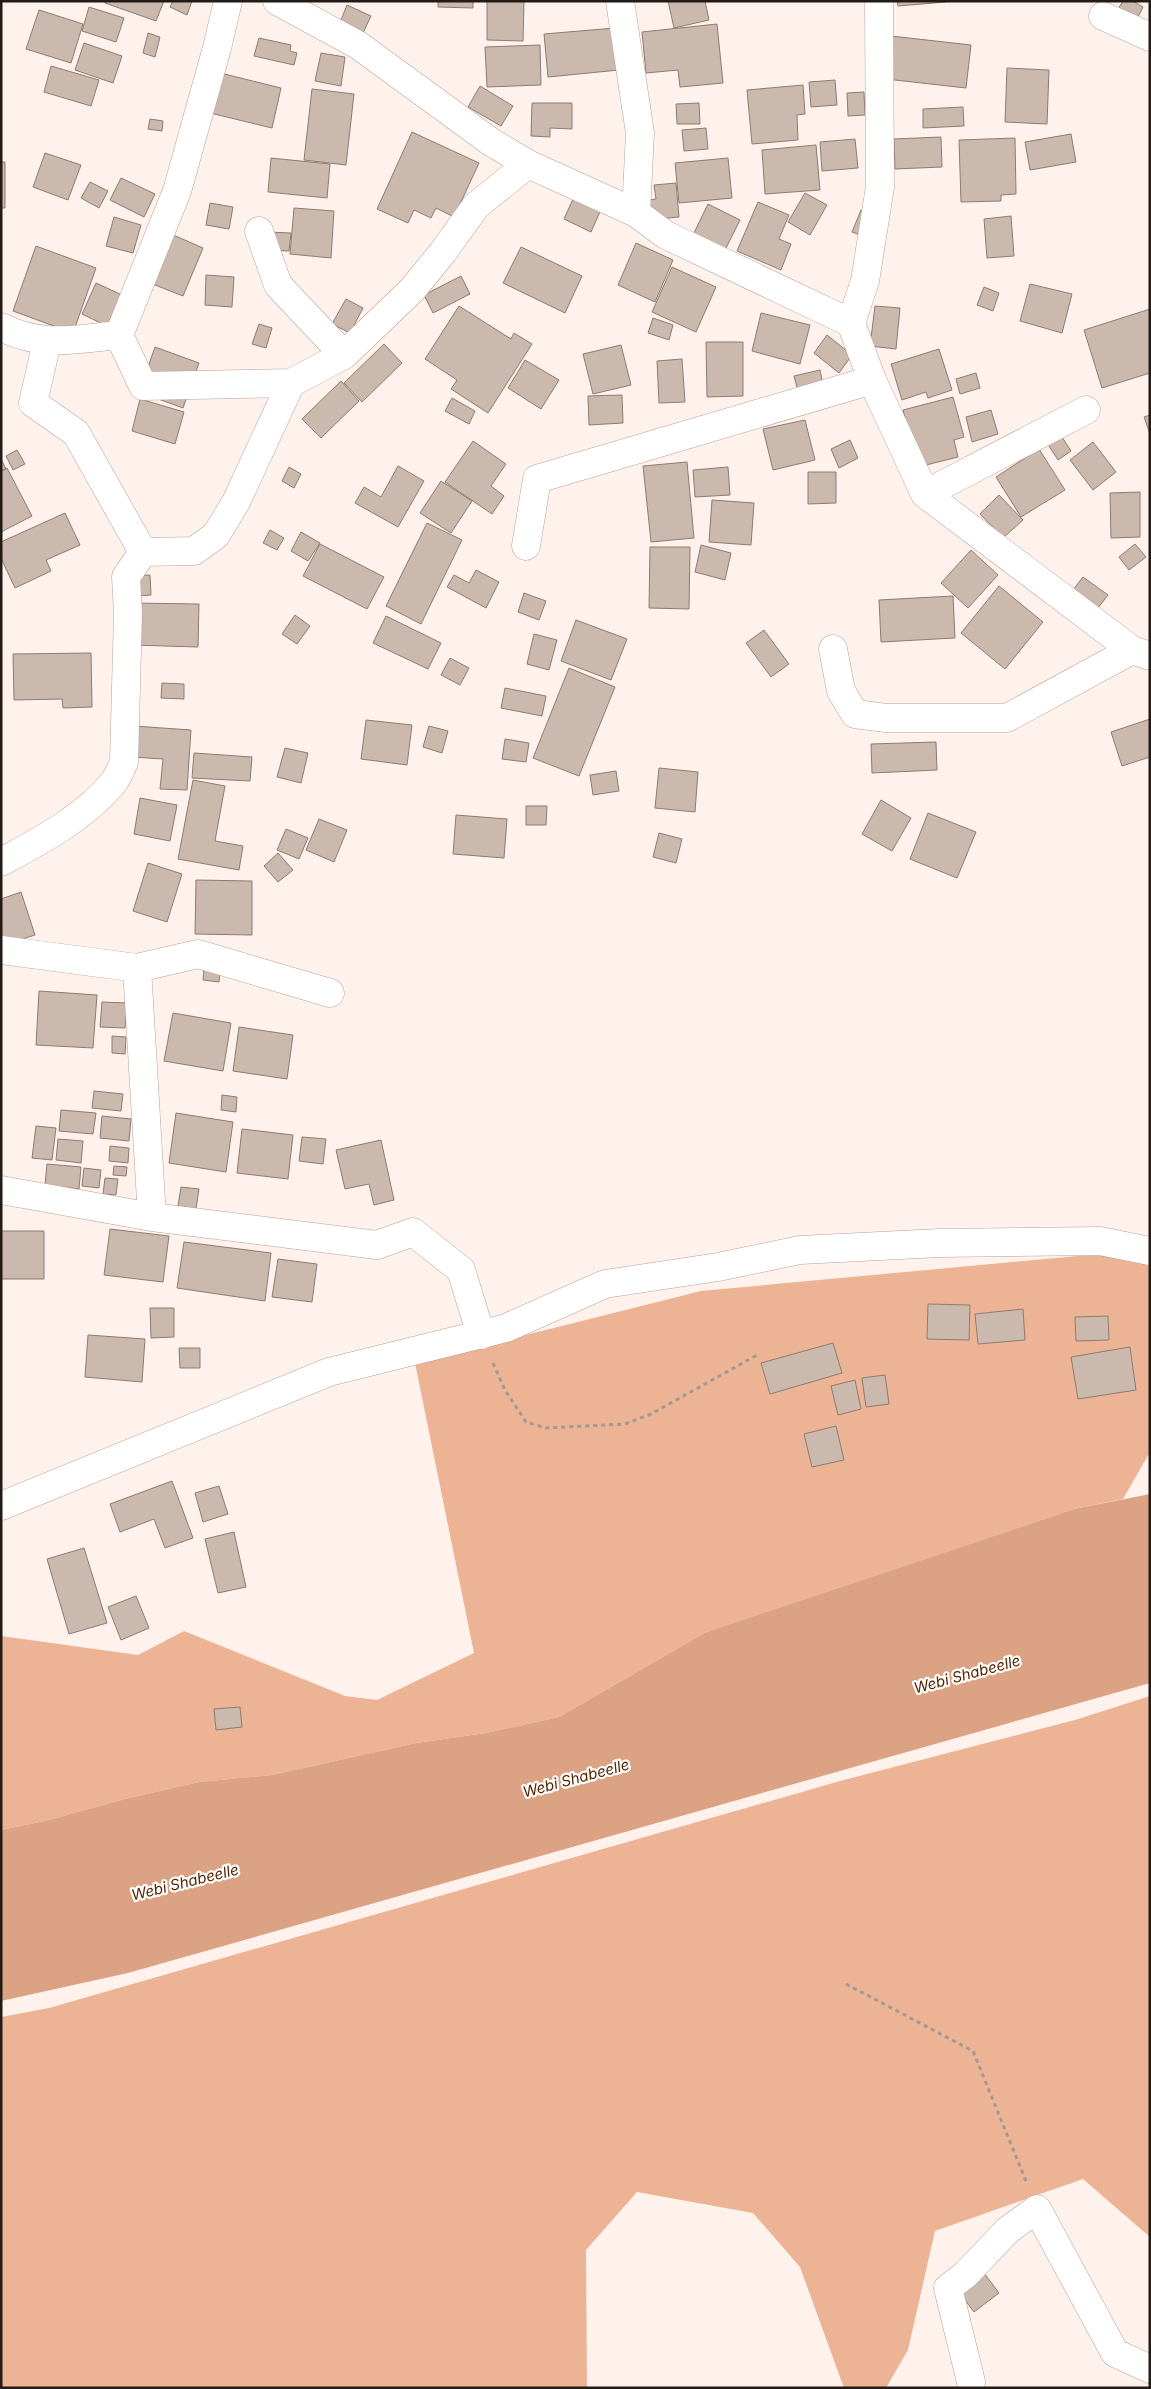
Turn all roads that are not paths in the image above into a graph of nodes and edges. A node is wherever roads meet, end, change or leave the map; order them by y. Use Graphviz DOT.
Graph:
graph roads {
  1 [pos="228,1"];
  2 [pos="277,1"];
  3 [pos="620,1"];
  4 [pos="880,1"];
  5 [pos="1103,16"];
  6 [pos="1150,37"];
  7 [pos="528,164"];
  8 [pos="636,213"];
  9 [pos="259,231"];
  10 [pos="851,323"];
  11 [pos="1,327"];
  12 [pos="119,335"];
  13 [pos="47,342"];
  14 [pos="344,355"];
  15 [pos="872,380"];
  16 [pos="291,383"];
  17 [pos="1086,410"];
  18 [pos="925,494"];
  19 [pos="526,546"];
  20 [pos="143,552"];
  21 [pos="833,649"];
  22 [pos="1141,653"];
  23 [pos="1,862"];
  24 [pos="1,950"];
  25 [pos="137,968"];
  26 [pos="330,993"];
  27 [pos="1,1190"];
  28 [pos="152,1217"];
  29 [pos="1150,1251"];
  30 [pos="481,1335"];
  31 [pos="1,1506"];
  32 [pos="1150,2368"];
  33 [pos="971,2382"];
  1 -- 12 [label="street"];
  2 -- 7 [label="street"];
  3 -- 8 [label="street"];
  4 -- 10 [label="street"];
  5 -- 6 [label="street"];
  7 -- 8 [label="street"];
  7 -- 14 [label="street"];
  8 -- 10 [label="street"];
  9 -- 14 [label="street"];
  10 -- 15 [label="street"];
  11 -- 13 [label="street"];
  12 -- 13 [label="street"];
  12 -- 16 [label="street"];
  13 -- 20 [label="street"];
  14 -- 16 [label="street"];
  15 -- 18 [label="street"];
  15 -- 19 [label="street"];
  16 -- 20 [label="street"];
  17 -- 18 [label="street"];
  18 -- 22 [label="street"];
  20 -- 23 [label="street"];
  21 -- 22 [label="street"];
  24 -- 25 [label="street"];
  25 -- 26 [label="street"];
  25 -- 28 [label="street"];
  27 -- 28 [label="street"];
  28 -- 30 [label="street"];
  29 -- 30 [label="street"];
  30 -- 31 [label="street"];
  32 -- 33 [label="street"];
}
